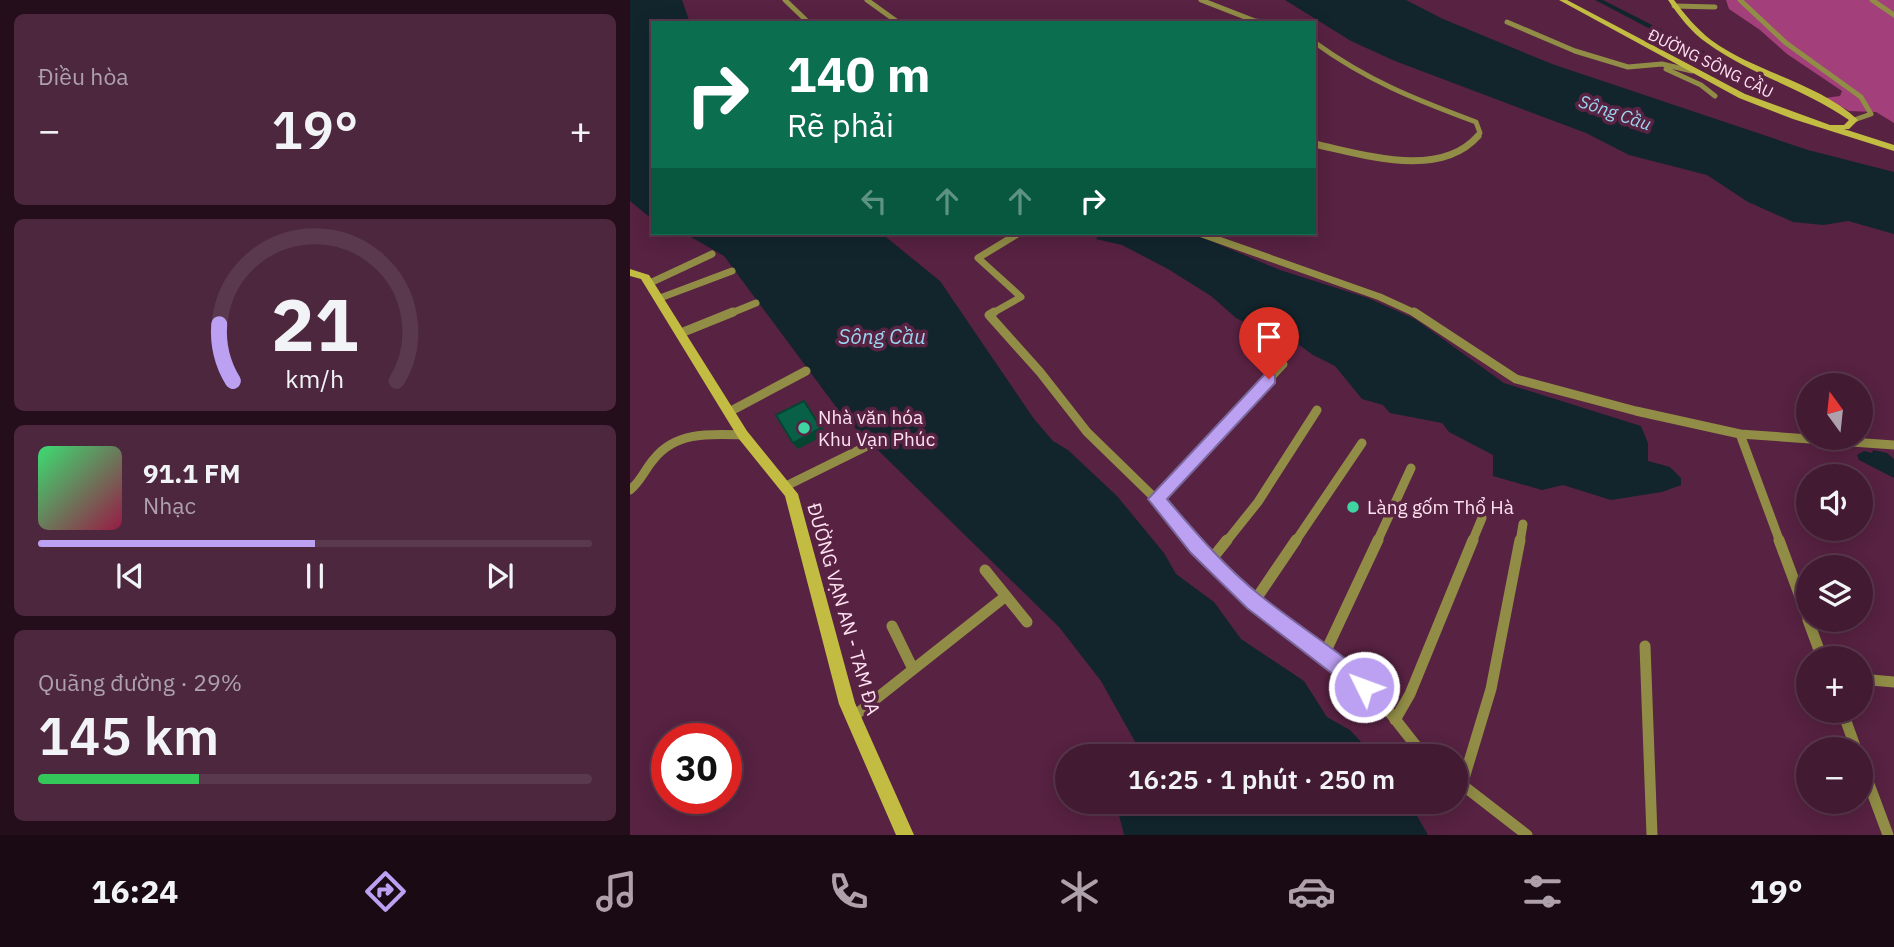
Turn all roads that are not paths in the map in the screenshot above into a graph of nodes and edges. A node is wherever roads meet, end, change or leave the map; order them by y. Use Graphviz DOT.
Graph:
graph roads {
  1 [pos="785,0"];
  2 [pos="867,0"];
  3 [pos="1201,0"];
  4 [pos="1562,0"];
  5 [pos="1740,0"];
  6 [pos="1872,0"];
  7 [pos="1673,3"];
  8 [pos="1715,7"];
  9 [pos="1894,15"];
  10 [pos="807,21"];
  11 [pos="896,21"];
  12 [pos="1255,21"];
  13 [pos="1507,22"];
  14 [pos="1316,43"];
  15 [pos="1655,64"];
  16 [pos="1692,71"];
  17 [pos="1716,96"];
  18 [pos="1854,120"];
  19 [pos="1822,126"];
  20 [pos="1316,144"];
  21 [pos="1894,148"];
  22 [pos="1016,235"];
  23 [pos="1205,235"];
  24 [pos="712,254"];
  25 [pos="732,271"];
  26 [pos="630,272"];
  27 [pos="650,284"];
  28 [pos="660,298"];
  29 [pos="756,303"];
  30 [pos="681,333"];
  31 [pos="1283,364"];
  32 [pos="806,371"];
  33 [pos="1317,410"];
  34 [pos="729,412"];
  35 [pos="1740,434"];
  36 [pos="743,435"];
  37 [pos="1362,443"];
  38 [pos="1894,445"];
  39 [pos="867,446"];
  40 [pos="1411,468"];
  41 [pos="786,486"];
  42 [pos="630,490"];
  43 [pos="1157,499"];
  44 [pos="1482,518"];
  45 [pos="1523,524"];
  46 [pos="1211,560"];
  47 [pos="985,570"];
  48 [pos="1796,586"];
  49 [pos="1006,596"];
  50 [pos="1254,602"];
  51 [pos="1027,622"];
  52 [pos="892,626"];
  53 [pos="1645,646"];
  54 [pos="1325,653"];
  55 [pos="914,669"];
  56 [pos="1873,680"];
  57 [pos="1894,682"];
  58 [pos="853,717"];
  59 [pos="1395,720"];
  60 [pos="1414,744"];
  61 [pos="1468,757"];
  62 [pos="1468,790"];
  63 [pos="1873,795"];
  64 [pos="905,835"];
  65 [pos="1527,835"];
  66 [pos="1652,835"];
  67 [pos="1888,835"];
  1 -- 10 [label="street"];
  2 -- 11 [label="street"];
  3 -- 12 [label="street"];
  4 -- 16 [label="main road, ĐƯỜNG SÔNG CẦU"];
  5 -- 18 [label="street"];
  6 -- 9 [label="street"];
  7 -- 8 [label="street"];
  7 -- 18 [label="main road"];
  13 -- 15 [label="street"];
  14 -- 20 [label="street"];
  15 -- 16 [label="street"];
  15 -- 17 [label="street"];
  16 -- 19 [label="main road, ĐƯỜNG SÔNG CẦU"];
  18 -- 19 [label="main road"];
  19 -- 21 [label="main road, ĐƯỜNG SÔNG CẦU"];
  22 -- 43 [label="street"];
  23 -- 35 [label="street"];
  24 -- 27 [label="street"];
  25 -- 28 [label="street"];
  26 -- 27 [label="main road, ĐƯỜNG VẠN AN - TAM ĐA"];
  27 -- 28 [label="main road, ĐƯỜNG VẠN AN - TAM ĐA"];
  28 -- 30 [label="main road, ĐƯỜNG VẠN AN - TAM ĐA"];
  29 -- 30 [label="street"];
  30 -- 34 [label="main road, ĐƯỜNG VẠN AN - TAM ĐA"];
  31 -- 43 [label="street"];
  32 -- 34 [label="street"];
  33 -- 46 [label="street"];
  34 -- 36 [label="main road, ĐƯỜNG VẠN AN - TAM ĐA"];
  35 -- 38 [label="street"];
  35 -- 48 [label="street"];
  36 -- 41 [label="main road, ĐƯỜNG VẠN AN - TAM ĐA"];
  36 -- 42 [label="street"];
  37 -- 50 [label="street"];
  39 -- 41 [label="street"];
  40 -- 54 [label="street"];
  41 -- 58 [label="main road, ĐƯỜNG VẠN AN - TAM ĐA"];
  43 -- 46 [label="street"];
  44 -- 59 [label="street"];
  45 -- 61 [label="street"];
  46 -- 50 [label="street"];
  47 -- 49 [label="street"];
  49 -- 51 [label="street"];
  49 -- 55 [label="street"];
  50 -- 54 [label="street"];
  52 -- 55 [label="street"];
  53 -- 66 [label="street"];
  54 -- 59 [label="street"];
  55 -- 58 [label="street"];
  56 -- 57 [label="street"];
  58 -- 64 [label="main road, ĐƯỜNG VẠN AN - TAM ĐA"];
  59 -- 60 [label="street"];
  62 -- 65 [label="street"];
  63 -- 67 [label="street"];
}
